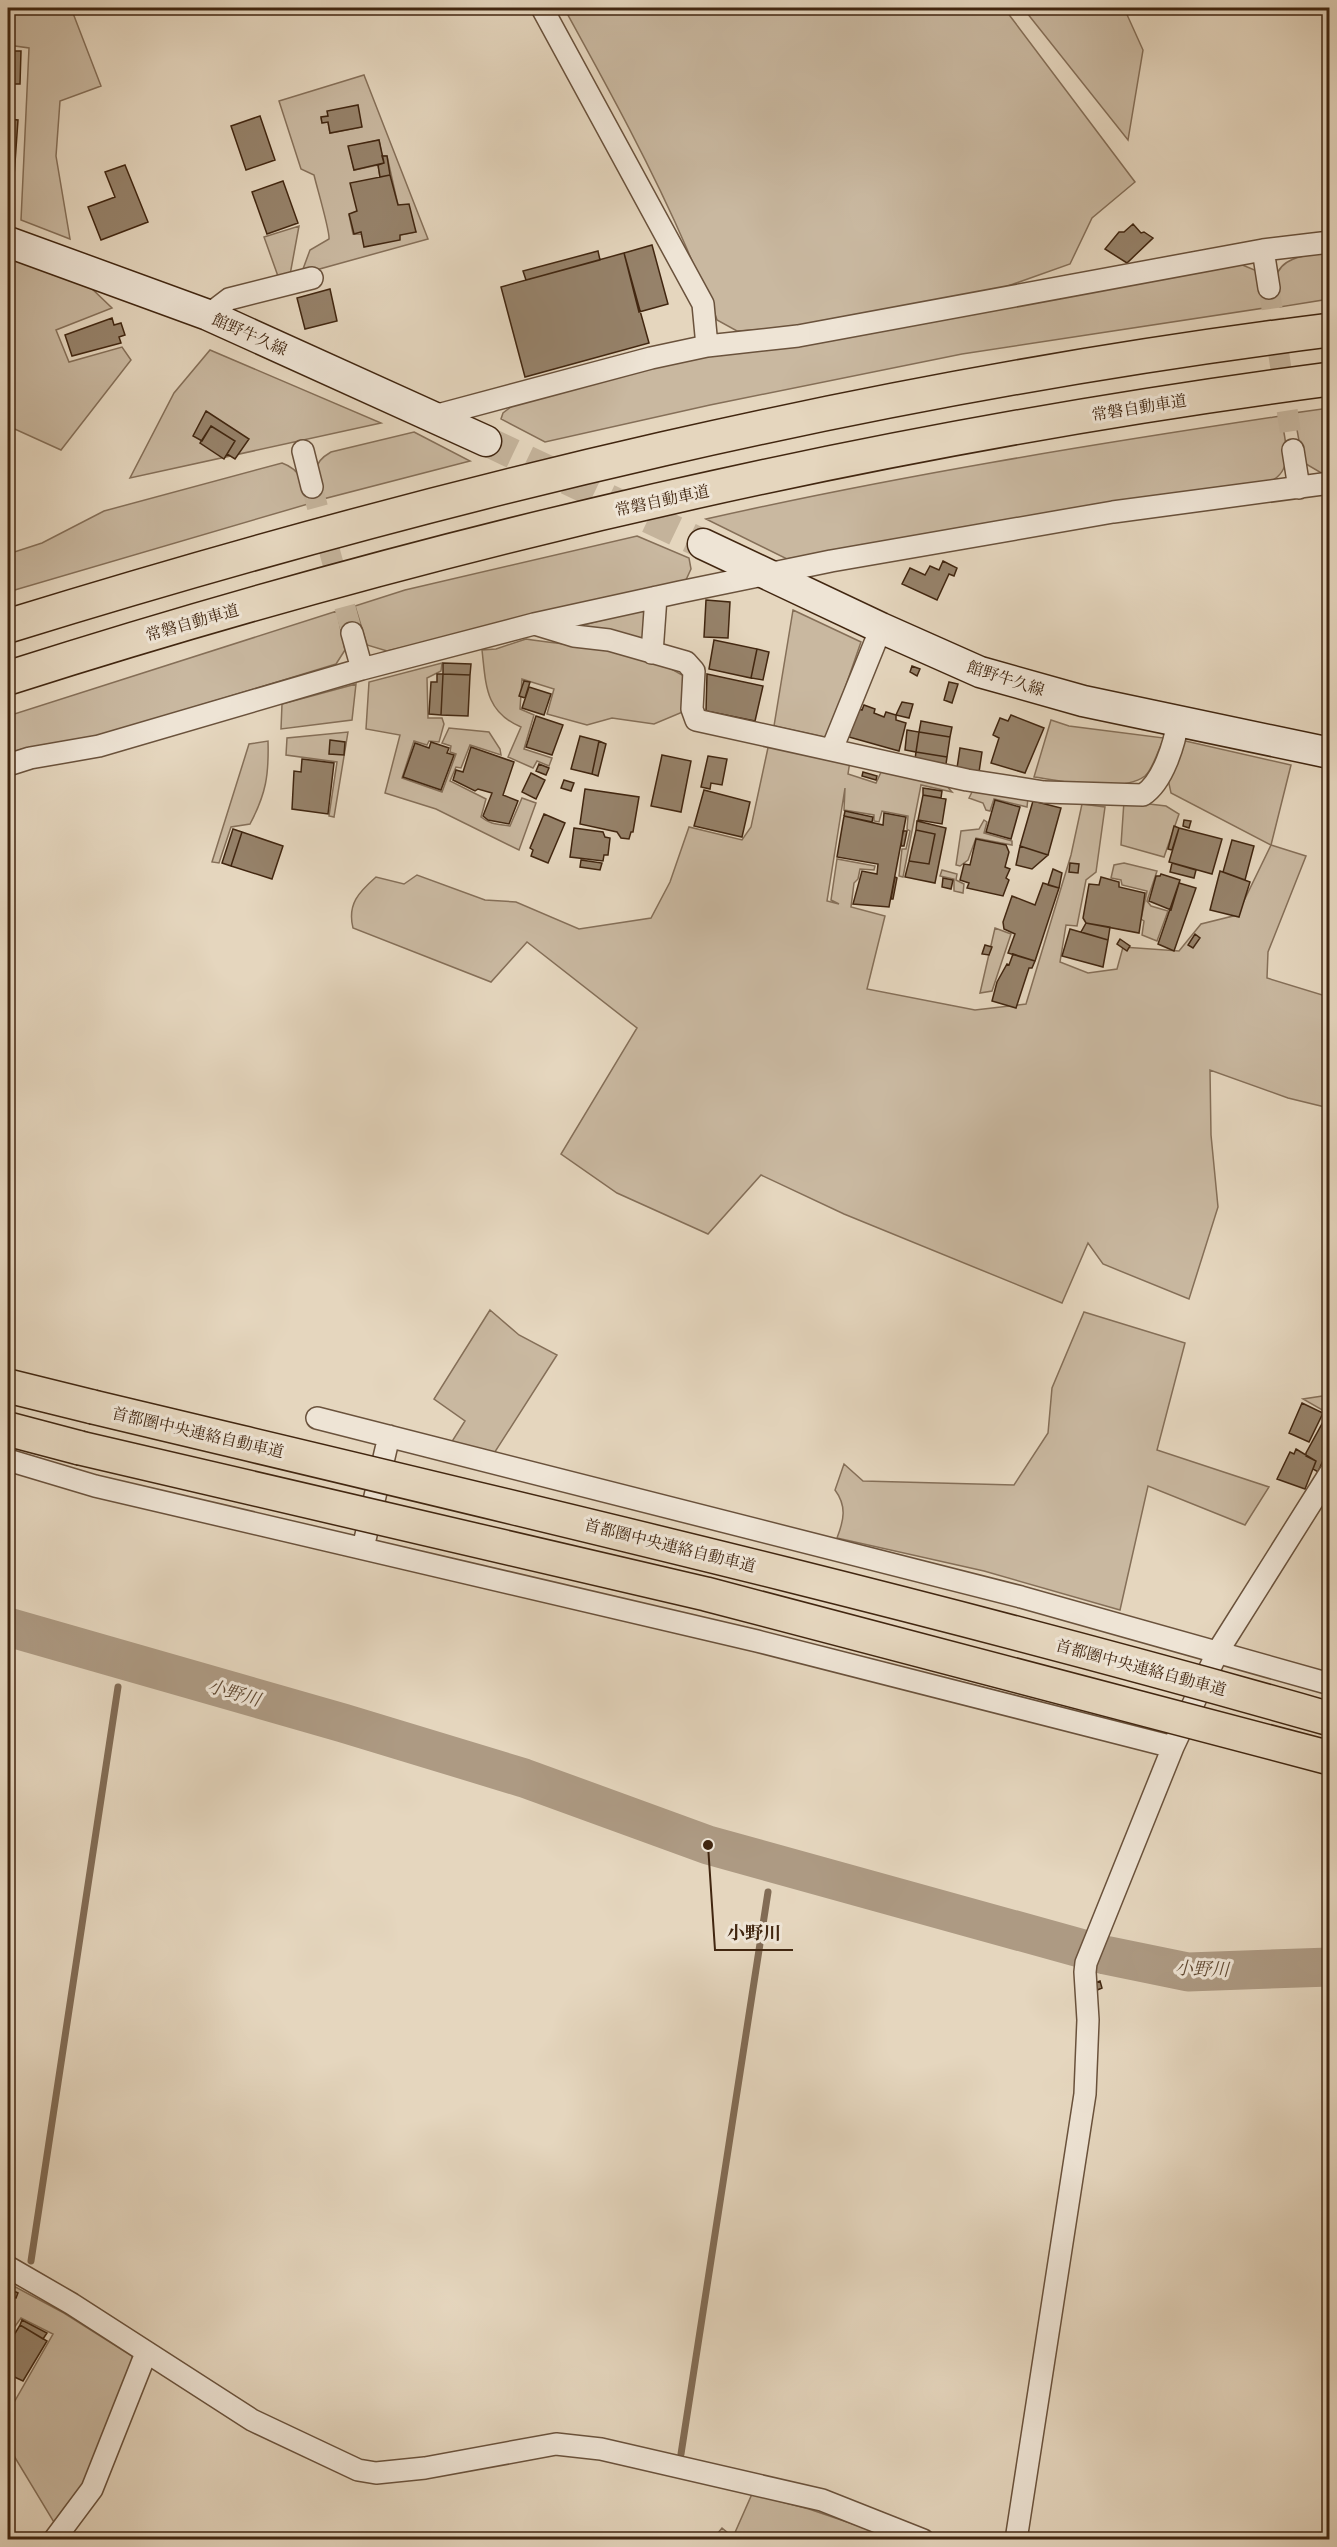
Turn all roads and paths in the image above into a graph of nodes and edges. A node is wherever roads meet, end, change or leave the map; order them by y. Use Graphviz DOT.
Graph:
graph roads {
  1 [pos="542,8"];
  2 [pos="8,242"];
  3 [pos="1329,242"];
  4 [pos="1263,250"];
  5 [pos="312,278"];
  6 [pos="1269,288"];
  7 [pos="208,315"];
  8 [pos="1329,330"];
  9 [pos="707,346"];
  10 [pos="1329,379"];
  11 [pos="434,416"];
  12 [pos="486,441"];
  13 [pos="1293,450"];
  14 [pos="303,451"];
  15 [pos="1329,483"];
  16 [pos="312,486"];
  17 [pos="1299,488"];
  18 [pos="703,544"];
  19 [pos="770,575"];
  20 [pos="656,597"];
  21 [pos="534,624"];
  22 [pos="8,626"];
  23 [pos="880,628"];
  24 [pos="352,633"];
  25 [pos="652,652"];
  26 [pos="362,669"];
  27 [pos="8,678"];
  28 [pos="1178,720"];
  29 [pos="832,749"];
  30 [pos="1329,753"];
  31 [pos="8,765"];
  32 [pos="8,1386"];
  33 [pos="317,1418"];
  34 [pos="8,1429"];
  35 [pos="389,1436"];
  36 [pos="8,1460"];
  37 [pos="1329,1473"];
  38 [pos="363,1548"];
  39 [pos="1218,1651"];
  40 [pos="1329,1684"];
  41 [pos="1329,1719"];
  42 [pos="1173,1747"];
  43 [pos="1329,1758"];
  44 [pos="8,2267"];
  45 [pos="146,2353"];
  46 [pos="57,2538"];
  47 [pos="923,2540"];
  48 [pos="1016,2540"];
  1 -- 9 [label="street"];
  2 -- 7 [label="main road, 館野牛久線"];
  3 -- 4 [label="street"];
  4 -- 6 [label="street"];
  4 -- 9 [label="street"];
  5 -- 7 [label="street"];
  7 -- 11 [label="main road, 館野牛久線"];
  8 -- 22 [label="highway"];
  9 -- 11 [label="street"];
  10 -- 27 [label="highway, 常磐自動車道"];
  11 -- 12 [label="main road, 館野牛久線"];
  13 -- 17 [label="street"];
  14 -- 16 [label="street"];
  15 -- 17 [label="street"];
  17 -- 19 [label="street"];
  18 -- 19 [label="main road, 館野牛久線"];
  19 -- 20 [label="street"];
  19 -- 23 [label="main road, 館野牛久線"];
  20 -- 21 [label="street"];
  20 -- 25 [label="street"];
  21 -- 25 [label="street"];
  21 -- 26 [label="street"];
  23 -- 28 [label="main road, 館野牛久線"];
  23 -- 29 [label="street"];
  24 -- 26 [label="street"];
  25 -- 29 [label="street"];
  26 -- 31 [label="street"];
  28 -- 29 [label="street"];
  28 -- 30 [label="main road, 館野牛久線"];
  32 -- 41 [label="highway, 首都圏中央連絡自動車道, bridge"];
  33 -- 35 [label="street"];
  34 -- 43 [label="highway, bridge"];
  35 -- 38 [label="street"];
  35 -- 39 [label="street"];
  36 -- 38 [label="street"];
  37 -- 39 [label="street"];
  38 -- 42 [label="street"];
  39 -- 40 [label="street"];
  39 -- 42 [label="street"];
  42 -- 48 [label="street"];
  44 -- 45 [label="street"];
  45 -- 46 [label="street"];
  45 -- 47 [label="street"];
}
